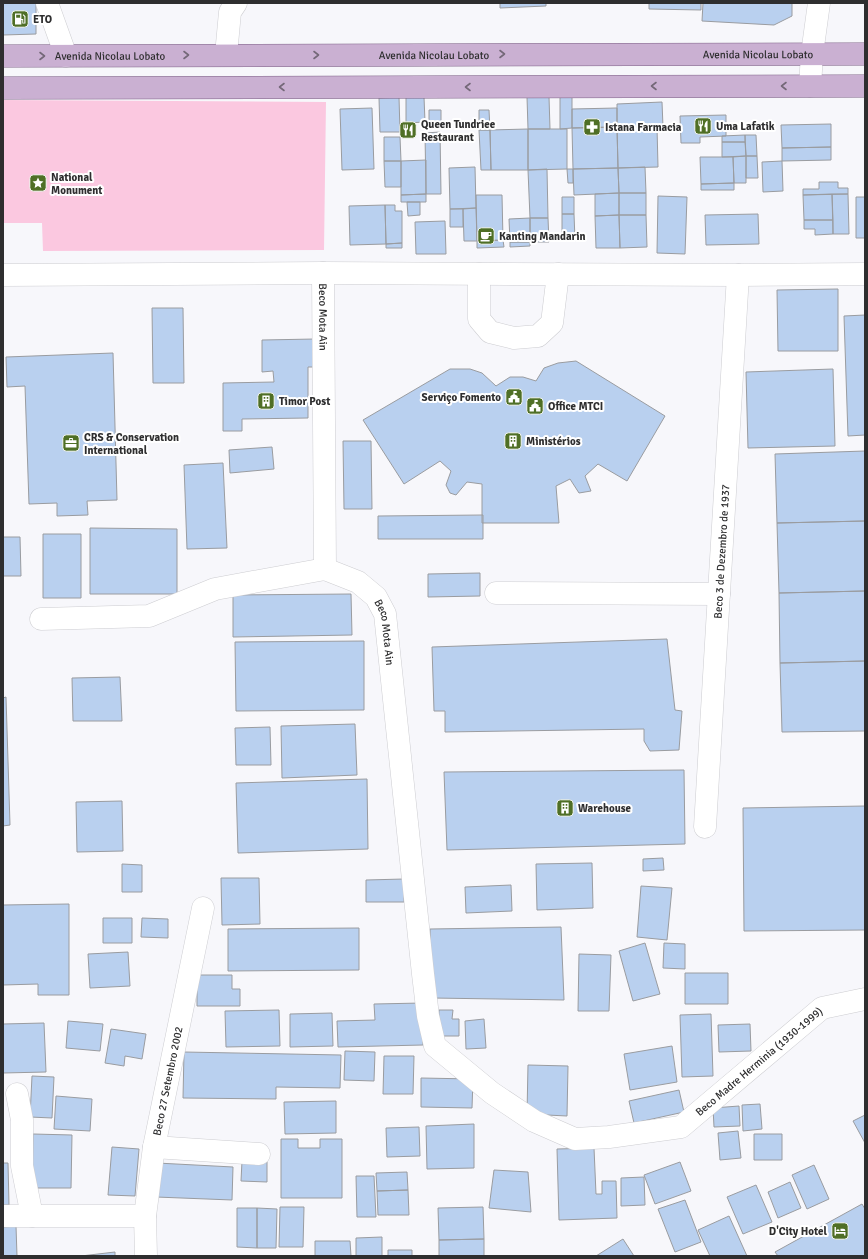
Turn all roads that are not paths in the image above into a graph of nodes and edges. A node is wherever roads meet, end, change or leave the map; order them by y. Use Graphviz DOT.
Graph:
graph roads {
  1 [pos="47,3"];
  2 [pos="236,3"];
  3 [pos="819,3"];
  4 [pos="812,54"];
  5 [pos="865,54"];
  6 [pos="226,55"];
  7 [pos="3,56"];
  8 [pos="66,56"];
  9 [pos="810,86"];
  10 [pos="865,86"];
  11 [pos="3,88"];
  12 [pos="323,272"];
  13 [pos="480,274"];
  14 [pos="558,274"];
  15 [pos="865,274"];
  16 [pos="3,275"];
  17 [pos="738,275"];
  18 [pos="325,569"];
  19 [pos="496,593"];
  20 [pos="719,594"];
  21 [pos="41,620"];
  22 [pos="705,827"];
  23 [pos="203,908"];
  24 [pos="865,999"];
  25 [pos="17,1094"];
  26 [pos="681,1127"];
  27 [pos="154,1147"];
  28 [pos="259,1154"];
  29 [pos="3,1216"];
  30 [pos="32,1216"];
  31 [pos="145,1216"];
  32 [pos="146,1256"];
  1 -- 8 [label="street"];
  2 -- 6 [label="street"];
  3 -- 4 [label="street"];
  4 -- 5 [label="main road, Avenida Nicolau Lobato"];
  6 -- 4 [label="main road, Avenida Nicolau Lobato, one-way"];
  4 -- 9 [label="street"];
  8 -- 6 [label="main road, Avenida Nicolau Lobato, one-way"];
  7 -- 8 [label="main road, Avenida Nicolau Lobato, one-way"];
  9 -- 10 [label="main road"];
  9 -- 11 [label="main road, one-way"];
  12 -- 13 [label="street"];
  12 -- 16 [label="street"];
  12 -- 18 [label="street, Beco Mota Ain"];
  13 -- 14 [label="street"];
  13 -- 14 [label="street"];
  14 -- 17 [label="street"];
  15 -- 17 [label="street"];
  17 -- 20 [label="street, Beco 3 de Dezembro de 1937"];
  18 -- 21 [label="street"];
  18 -- 26 [label="street, Beco Mota Ain"];
  19 -- 20 [label="street"];
  20 -- 22 [label="street, Beco 3 de Dezembro de 1937"];
  23 -- 27 [label="street, Beco 27 Setembro 2002"];
  24 -- 26 [label="street, Beco Madre Herminia (1930-1999)"];
  25 -- 30 [label="street"];
  27 -- 28 [label="street"];
  27 -- 31 [label="street, Beco 27 Setembro 2002"];
  29 -- 30 [label="street"];
  30 -- 31 [label="street"];
  31 -- 32 [label="street, Beco 27 Setembro 2002"];
}
